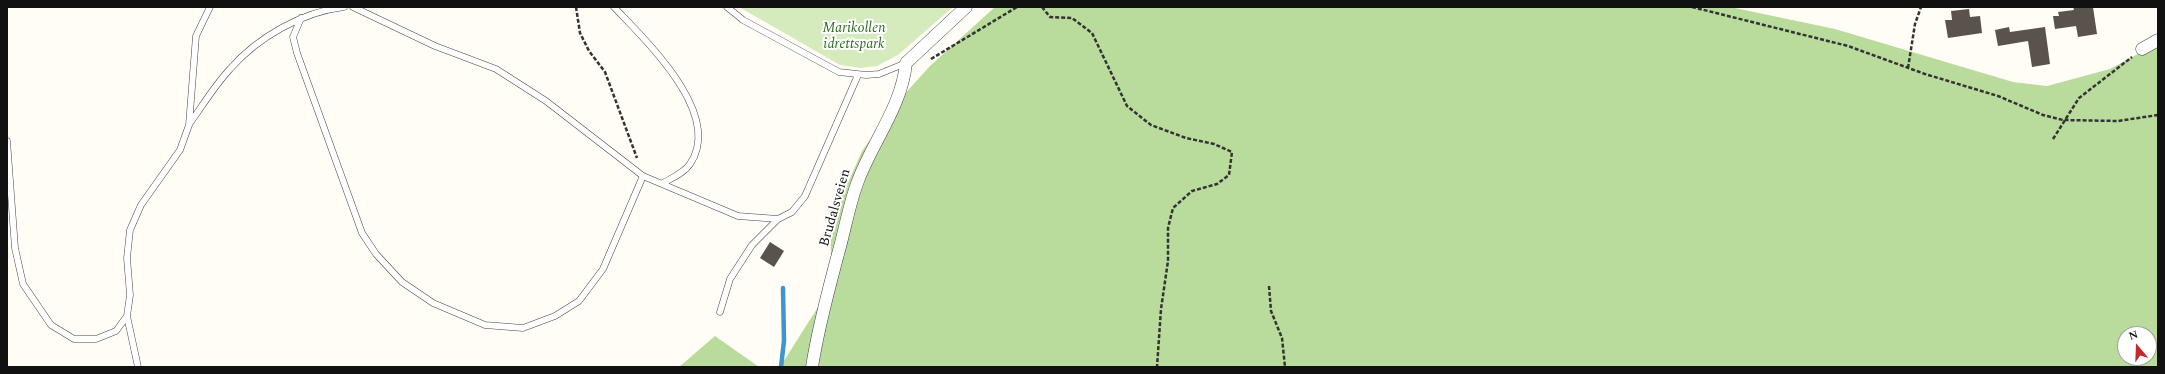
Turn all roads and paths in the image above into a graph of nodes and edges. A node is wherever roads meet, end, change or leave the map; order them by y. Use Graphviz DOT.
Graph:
graph roads {
  1 [pos="210,7"];
  2 [pos="344,7"];
  3 [pos="353,7"];
  4 [pos="576,7"];
  5 [pos="614,7"];
  6 [pos="727,7"];
  7 [pos="966,7"];
  8 [pos="1017,7"];
  9 [pos="1042,7"];
  10 [pos="1692,7"];
  11 [pos="1921,7"];
  12 [pos="301,18"];
  13 [pos="2158,40"];
  14 [pos="2142,49"];
  15 [pos="906,63"];
  16 [pos="924,63"];
  17 [pos="1908,68"];
  18 [pos="858,74"];
  19 [pos="2158,115"];
  20 [pos="2063,120"];
  21 [pos="189,125"];
  22 [pos="2053,139"];
  23 [pos="7,141"];
  24 [pos="643,176"];
  25 [pos="663,183"];
  26 [pos="778,219"];
  27 [pos="1269,286"];
  28 [pos="720,312"];
  29 [pos="127,316"];
  30 [pos="138,367"];
  31 [pos="812,367"];
  32 [pos="1157,367"];
  33 [pos="1285,367"];
  1 -- 21 [label="lane"];
  2 -- 12 [label="lane"];
  3 -- 24 [label="lane"];
  4 -- 24 [label="path"];
  5 -- 25 [label="lane"];
  6 -- 18 [label="lane"];
  7 -- 15 [label="street"];
  8 -- 16 [label="path"];
  9 -- 32 [label="path"];
  10 -- 17 [label="path"];
  11 -- 17 [label="path"];
  12 -- 21 [label="lane"];
  12 -- 24 [label="lane"];
  13 -- 14 [label="street"];
  14 -- 20 [label="path"];
  15 -- 18 [label="lane"];
  15 -- 31 [label="street, Brudalsveien"];
  17 -- 20 [label="path"];
  18 -- 26 [label="lane"];
  19 -- 20 [label="path"];
  20 -- 22 [label="path"];
  21 -- 29 [label="lane"];
  23 -- 29 [label="lane"];
  24 -- 25 [label="lane"];
  25 -- 26 [label="lane"];
  26 -- 28 [label="lane"];
  27 -- 33 [label="path"];
  29 -- 30 [label="lane"];
}
